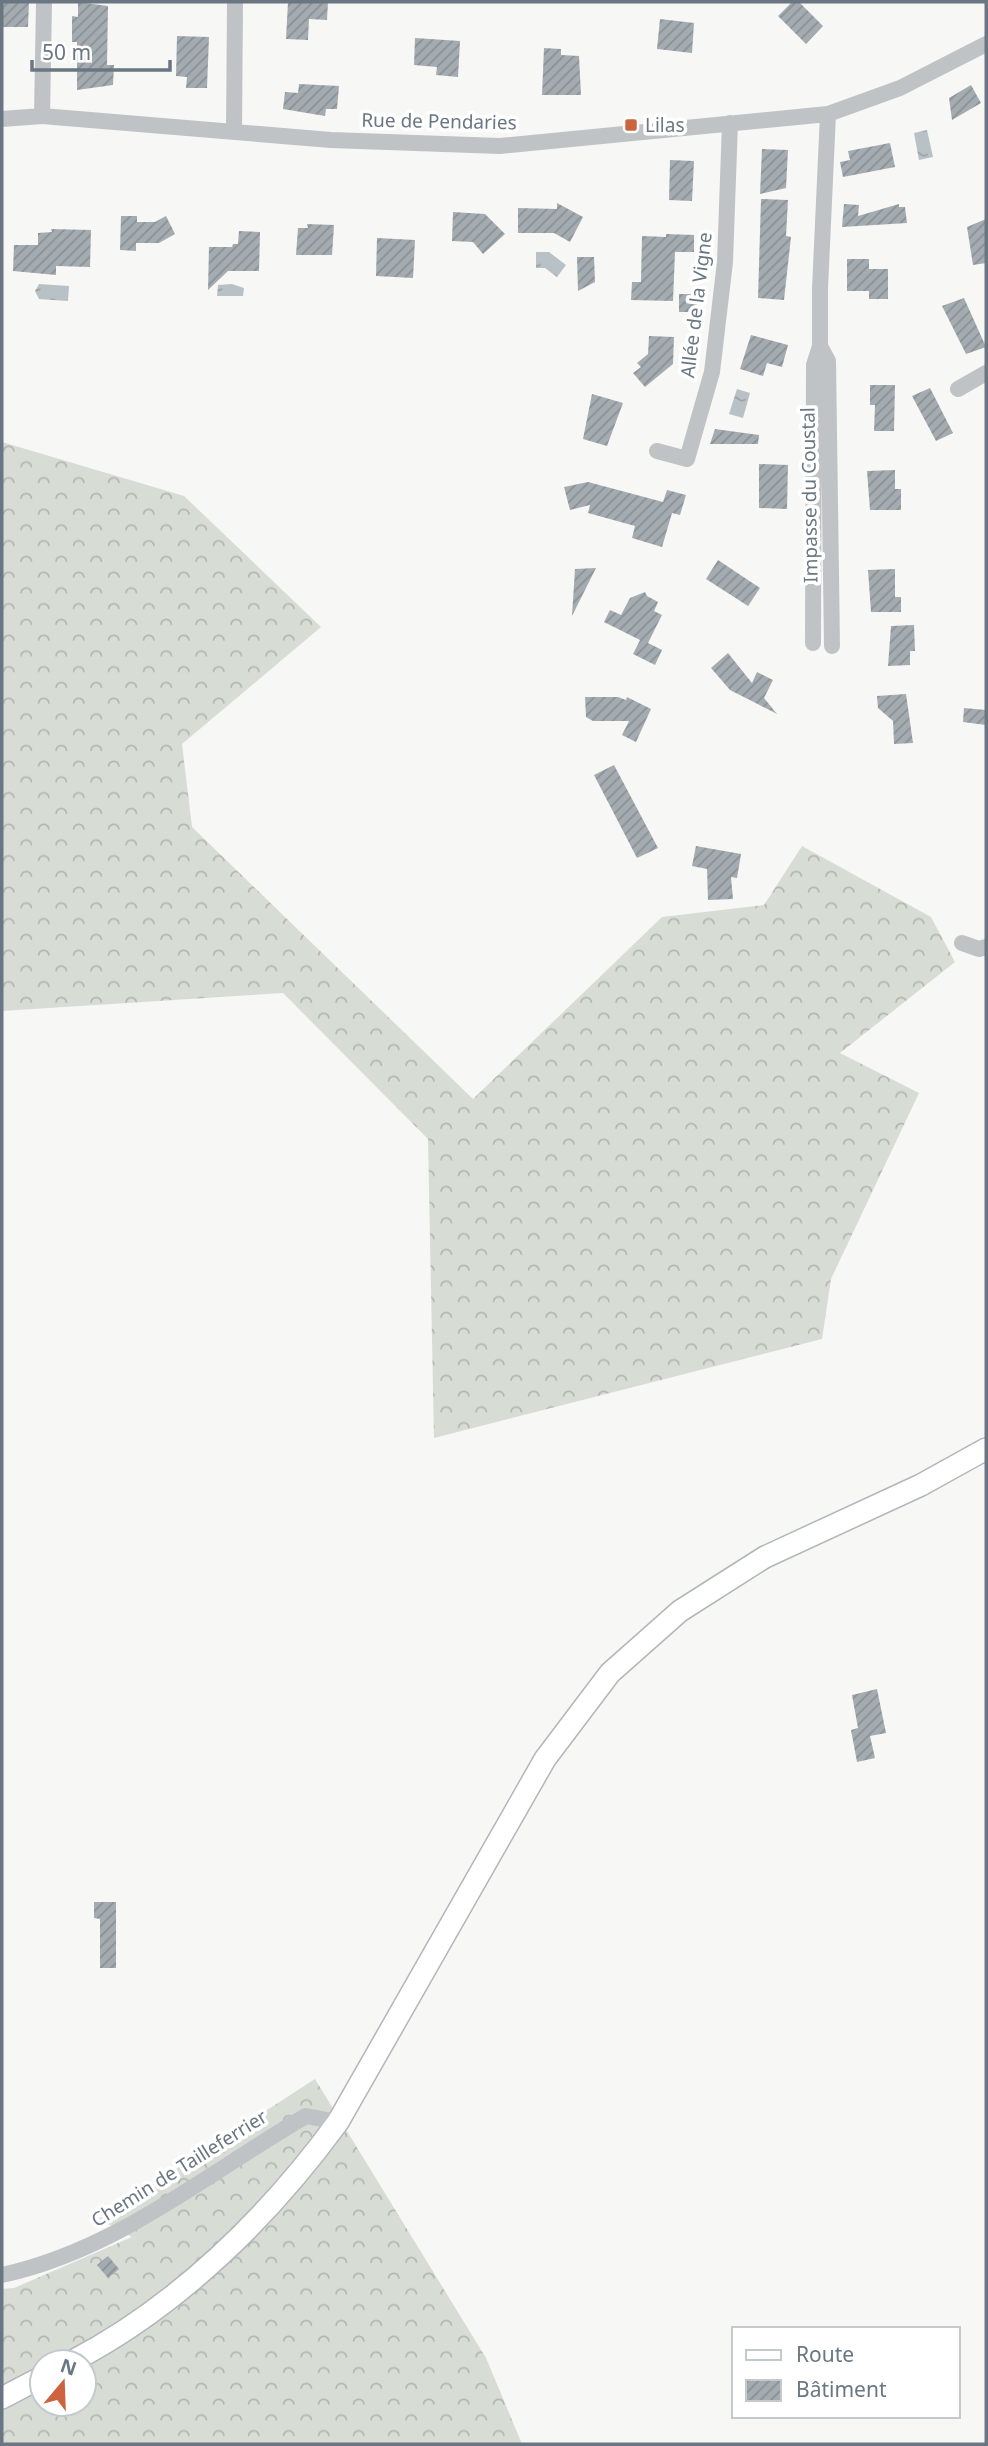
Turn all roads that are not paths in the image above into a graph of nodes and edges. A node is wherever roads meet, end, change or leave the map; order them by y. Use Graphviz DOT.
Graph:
graph roads {
  1 [pos="44,2"];
  2 [pos="235,2"];
  3 [pos="986,44"];
  4 [pos="828,114"];
  5 [pos="42,116"];
  6 [pos="2,119"];
  7 [pos="730,123"];
  8 [pos="234,131"];
  9 [pos="820,346"];
  10 [pos="986,373"];
  11 [pos="958,389"];
  12 [pos="657,451"];
  13 [pos="813,643"];
  14 [pos="832,646"];
  15 [pos="962,943"];
  16 [pos="986,947"];
  17 [pos="986,1449"];
  18 [pos="338,2122"];
  19 [pos="2,2275"];
  20 [pos="98,2348"];
  21 [pos="28,2384"];
  22 [pos="2,2398"];
  1 -- 5 [label="street"];
  2 -- 8 [label="street"];
  3 -- 4 [label="street, Rue de Pendaries"];
  4 -- 7 [label="street, Rue de Pendaries"];
  4 -- 9 [label="street, Impasse du Coustal"];
  5 -- 6 [label="street, Rue de Pendaries"];
  5 -- 8 [label="street, Rue de Pendaries"];
  7 -- 8 [label="street, Rue de Pendaries"];
  7 -- 12 [label="street, Allée de la Vigne"];
  9 -- 13 [label="street, Impasse du Coustal"];
  9 -- 14 [label="street, Impasse du Coustal"];
  10 -- 11 [label="street"];
  15 -- 16 [label="street"];
  17 -- 18 [label="main road"];
  18 -- 19 [label="street, Chemin de Tailleferrier"];
  18 -- 20 [label="main road"];
  21 -- 22 [label="main road"];
}
